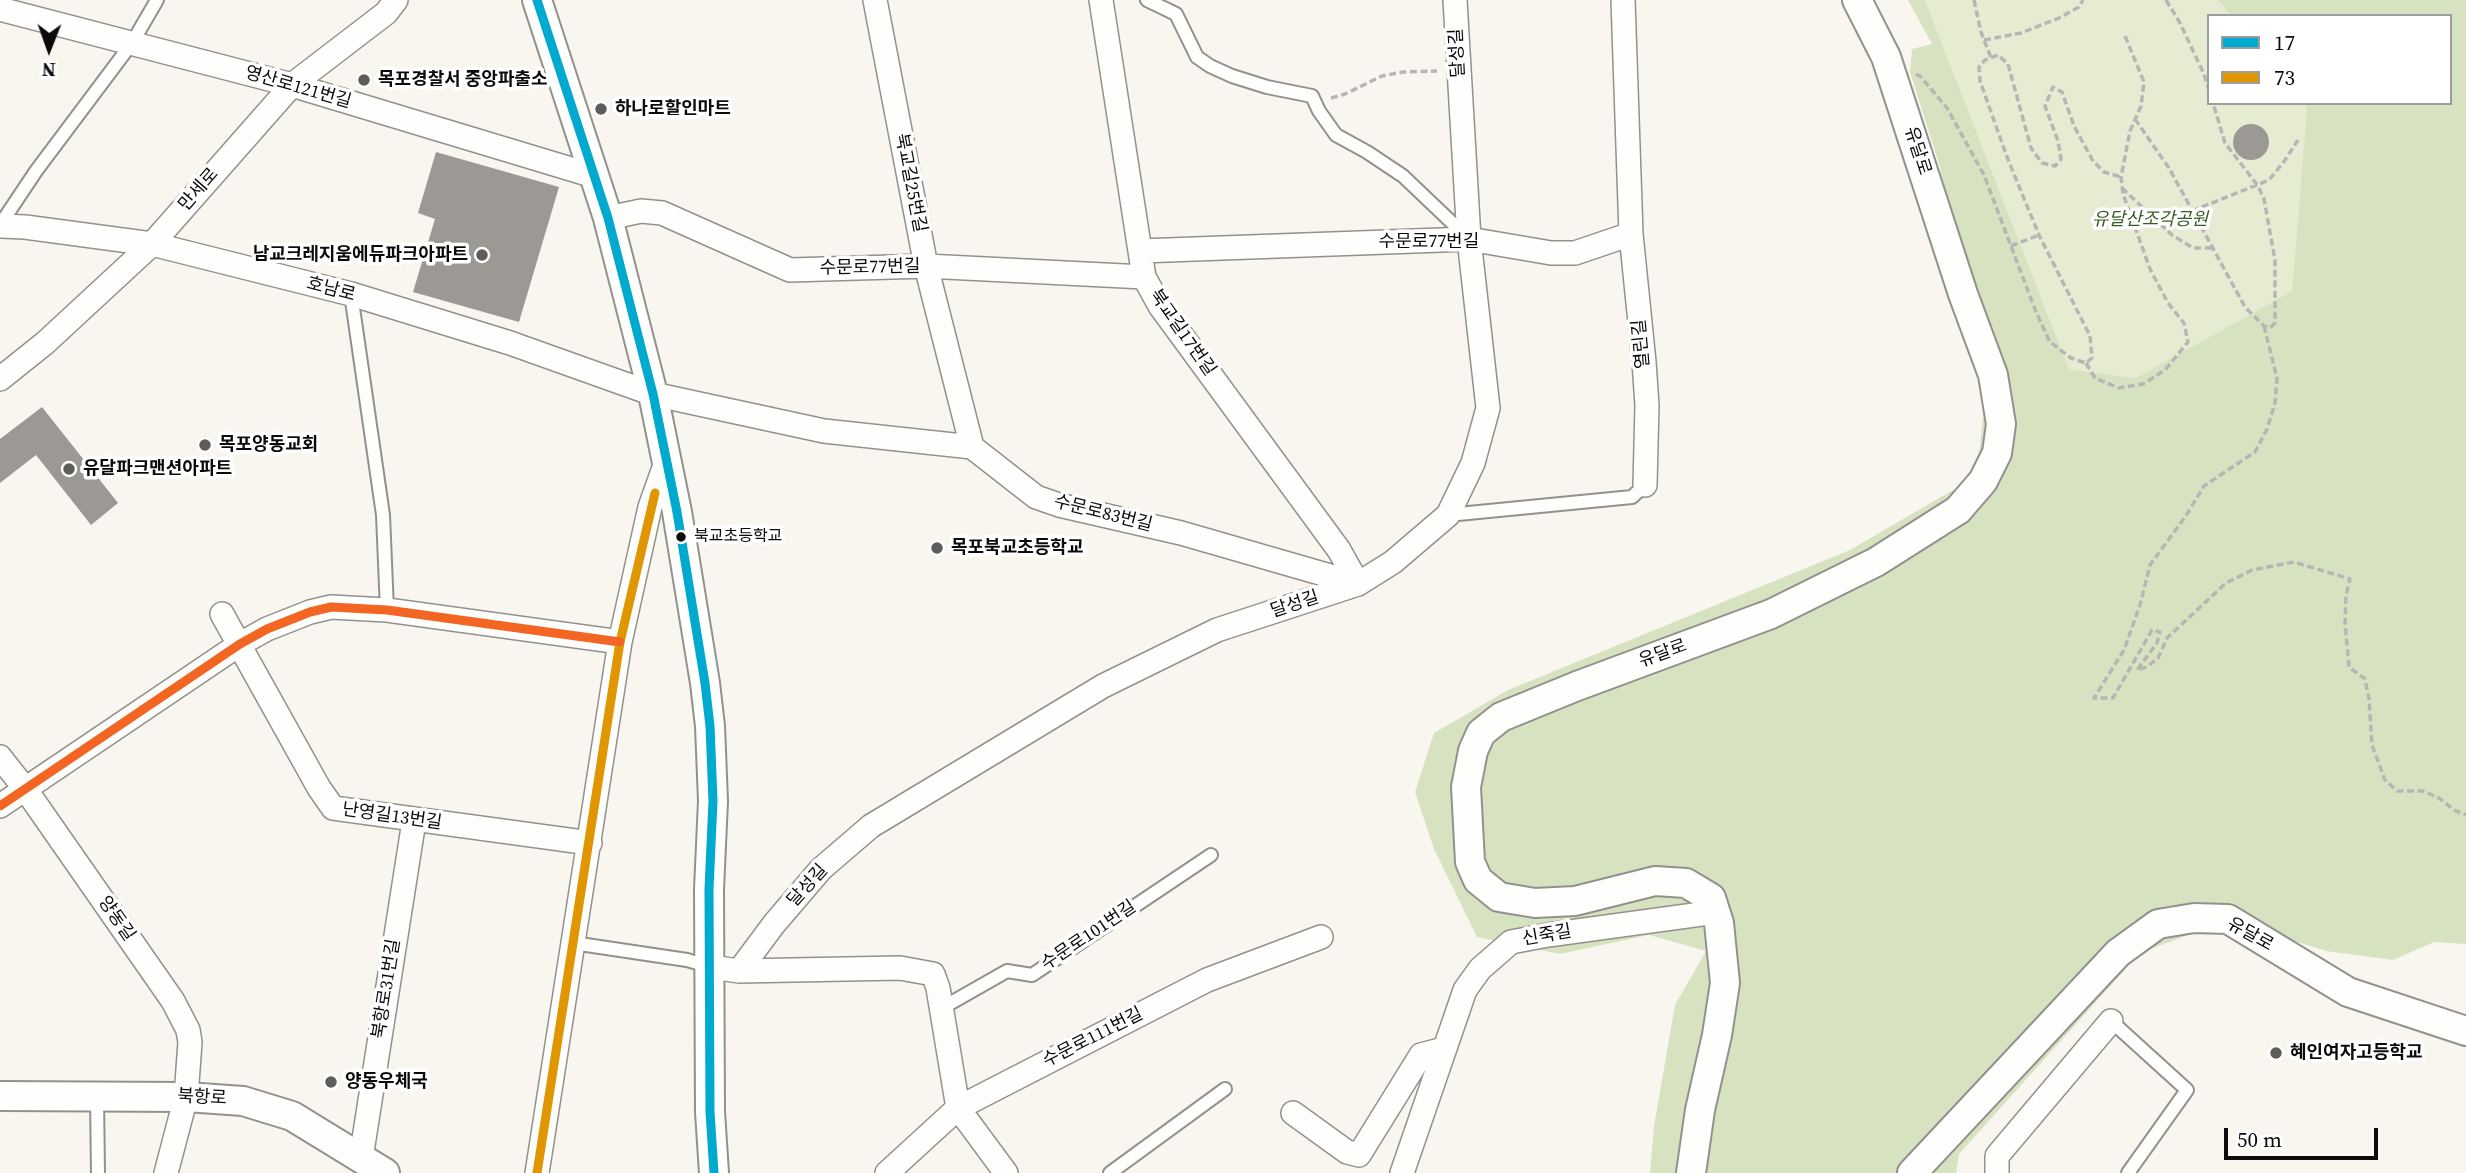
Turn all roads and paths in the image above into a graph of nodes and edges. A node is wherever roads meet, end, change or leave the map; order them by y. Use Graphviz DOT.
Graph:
graph roads {
  1 [pos="157,0"];
  2 [pos="396,0"];
  3 [pos="537,0"];
  4 [pos="875,0"];
  5 [pos="1101,0"];
  6 [pos="1147,0"];
  7 [pos="1455,0"];
  8 [pos="1623,0"];
  9 [pos="1857,0"];
  10 [pos="1974,0"];
  11 [pos="2083,0"];
  12 [pos="2166,0"];
  13 [pos="0,9"];
  14 [pos="2125,36"];
  15 [pos="1984,40"];
  16 [pos="132,43"];
  17 [pos="1886,57"];
  18 [pos="1991,58"];
  19 [pos="1459,70"];
  20 [pos="2207,84"];
  21 [pos="292,85"];
  22 [pos="1311,96"];
  23 [pos="2214,105"];
  24 [pos="2135,119"];
  25 [pos="2298,140"];
  26 [pos="594,176"];
  27 [pos="2121,177"];
  28 [pos="2258,186"];
  29 [pos="2122,188"];
  30 [pos="2192,211"];
  31 [pos="608,218"];
  32 [pos="0,225"];
  33 [pos="1631,234"];
  34 [pos="2039,234"];
  35 [pos="1469,239"];
  36 [pos="152,244"];
  37 [pos="2011,246"];
  38 [pos="2213,248"];
  39 [pos="1140,251"];
  40 [pos="926,266"];
  41 [pos="1144,277"];
  42 [pos="351,294"];
  43 [pos="2264,326"];
  44 [pos="2086,363"];
  45 [pos="0,379"];
  46 [pos="653,394"];
  47 [pos="972,447"];
  48 [pos="666,462"];
  49 [pos="1645,485"];
  50 [pos="1448,515"];
  51 [pos="1358,584"];
  52 [pos="387,610"];
  53 [pos="222,614"];
  54 [pos="620,642"];
  55 [pos="240,644"];
  56 [pos="0,757"];
  57 [pos="26,790"];
  58 [pos="0,806"];
  59 [pos="2466,815"];
  60 [pos="414,821"];
  61 [pos="590,842"];
  62 [pos="1211,855"];
  63 [pos="1716,912"];
  64 [pos="1321,937"];
  65 [pos="573,943"];
  66 [pos="711,967"];
  67 [pos="739,971"];
  68 [pos="942,1008"];
  69 [pos="2111,1021"];
  70 [pos="2466,1031"];
  71 [pos="1444,1049"];
  72 [pos="1225,1089"];
  73 [pos="0,1096"];
  74 [pos="97,1096"];
  75 [pos="186,1097"];
  76 [pos="958,1108"];
  77 [pos="1293,1113"];
  78 [pos="361,1158"];
  79 [pos="99,1173"];
  80 [pos="166,1173"];
  81 [pos="385,1173"];
  82 [pos="537,1173"];
  83 [pos="714,1173"];
  84 [pos="887,1173"];
  85 [pos="1006,1173"];
  86 [pos="1110,1173"];
  87 [pos="1402,1173"];
  88 [pos="1691,1173"];
  89 [pos="1912,1173"];
  90 [pos="1997,1173"];
  91 [pos="2128,1173"];
  1 -- 16 [label="lane"];
  2 -- 21 [label="street, 만세로"];
  3 -- 26 [label="street"];
  4 -- 40 [label="street, 북교길25번길"];
  5 -- 39 [label="street, 북교길17번길"];
  6 -- 22 [label="lane"];
  7 -- 19 [label="street, 달성길"];
  8 -- 33 [label="street, 열린길"];
  9 -- 17 [label="street, 유달로"];
  10 -- 15 [label="path"];
  11 -- 15 [label="path"];
  12 -- 20 [label="path"];
  13 -- 16 [label="street, 영산로121번길"];
  14 -- 24 [label="path"];
  15 -- 18 [label="path"];
  16 -- 21 [label="street, 영산로121번길"];
  16 -- 32 [label="lane"];
  17 -- 37 [label="path"];
  17 -- 63 [label="street, 유달로"];
  18 -- 27 [label="path"];
  18 -- 34 [label="path"];
  19 -- 22 [label="path"];
  19 -- 35 [label="street, 달성길"];
  21 -- 26 [label="street, 영산로121번길"];
  21 -- 36 [label="street, 만세로"];
  22 -- 35 [label="lane"];
  23 -- 28 [label="path"];
  24 -- 27 [label="path"];
  24 -- 30 [label="path"];
  25 -- 28 [label="path"];
  26 -- 31 [label="street"];
  27 -- 29 [label="path"];
  28 -- 30 [label="path"];
  28 -- 43 [label="path"];
  29 -- 38 [label="path"];
  29 -- 44 [label="path"];
  30 -- 38 [label="path"];
  31 -- 40 [label="street, 수문로77번길"];
  31 -- 46 [label="street"];
  32 -- 36 [label="street, 호남로"];
  33 -- 35 [label="street, 수문로77번길"];
  33 -- 49 [label="street, 열린길"];
  34 -- 37 [label="path"];
  34 -- 44 [label="path"];
  35 -- 39 [label="street, 수문로77번길"];
  35 -- 50 [label="street, 달성길"];
  36 -- 42 [label="street, 호남로"];
  36 -- 45 [label="street, 만세로"];
  37 -- 44 [label="path"];
  38 -- 43 [label="path"];
  39 -- 41 [label="street, 북교길17번길"];
  40 -- 41 [label="street, 수문로77번길"];
  40 -- 47 [label="street, 북교길25번길"];
  41 -- 51 [label="street, 북교길17번길"];
  42 -- 46 [label="street, 호남로"];
  42 -- 52 [label="lane"];
  43 -- 59 [label="path"];
  46 -- 47 [label="street"];
  46 -- 48 [label="street"];
  47 -- 51 [label="street, 수문로83번길"];
  48 -- 54 [label="street"];
  48 -- 66 [label="street"];
  49 -- 50 [label="lane, 열린길"];
  50 -- 51 [label="street, 달성길"];
  51 -- 67 [label="street, 달성길"];
  52 -- 54 [label="street"];
  52 -- 55 [label="street"];
  53 -- 55 [label="street, 난영길13번길"];
  54 -- 61 [label="street"];
  55 -- 57 [label="street"];
  55 -- 60 [label="street, 난영길13번길"];
  56 -- 57 [label="street, 양동길"];
  57 -- 58 [label="street"];
  57 -- 75 [label="street, 양동길"];
  60 -- 61 [label="street, 난영길13번길"];
  60 -- 78 [label="street, 북항로31번길"];
  61 -- 65 [label="street"];
  62 -- 68 [label="lane, 수문로101번길"];
  63 -- 71 [label="street, 신죽길"];
  63 -- 88 [label="street"];
  64 -- 76 [label="street, 수문로111번길"];
  65 -- 66 [label="lane"];
  65 -- 82 [label="street"];
  66 -- 67 [label="street"];
  66 -- 83 [label="street"];
  67 -- 68 [label="street"];
  68 -- 76 [label="street"];
  69 -- 90 [label="street"];
  69 -- 91 [label="lane"];
  70 -- 89 [label="street, 유달로"];
  71 -- 77 [label="street"];
  71 -- 87 [label="street, 신죽길"];
  72 -- 86 [label="lane"];
  73 -- 74 [label="street, 북항로"];
  74 -- 75 [label="street, 북항로"];
  74 -- 79 [label="lane"];
  75 -- 78 [label="street, 북항로"];
  75 -- 80 [label="street, 양동길"];
  76 -- 84 [label="street, 수문로111번길"];
  76 -- 85 [label="street"];
  78 -- 81 [label="street, 북항로"];
}
